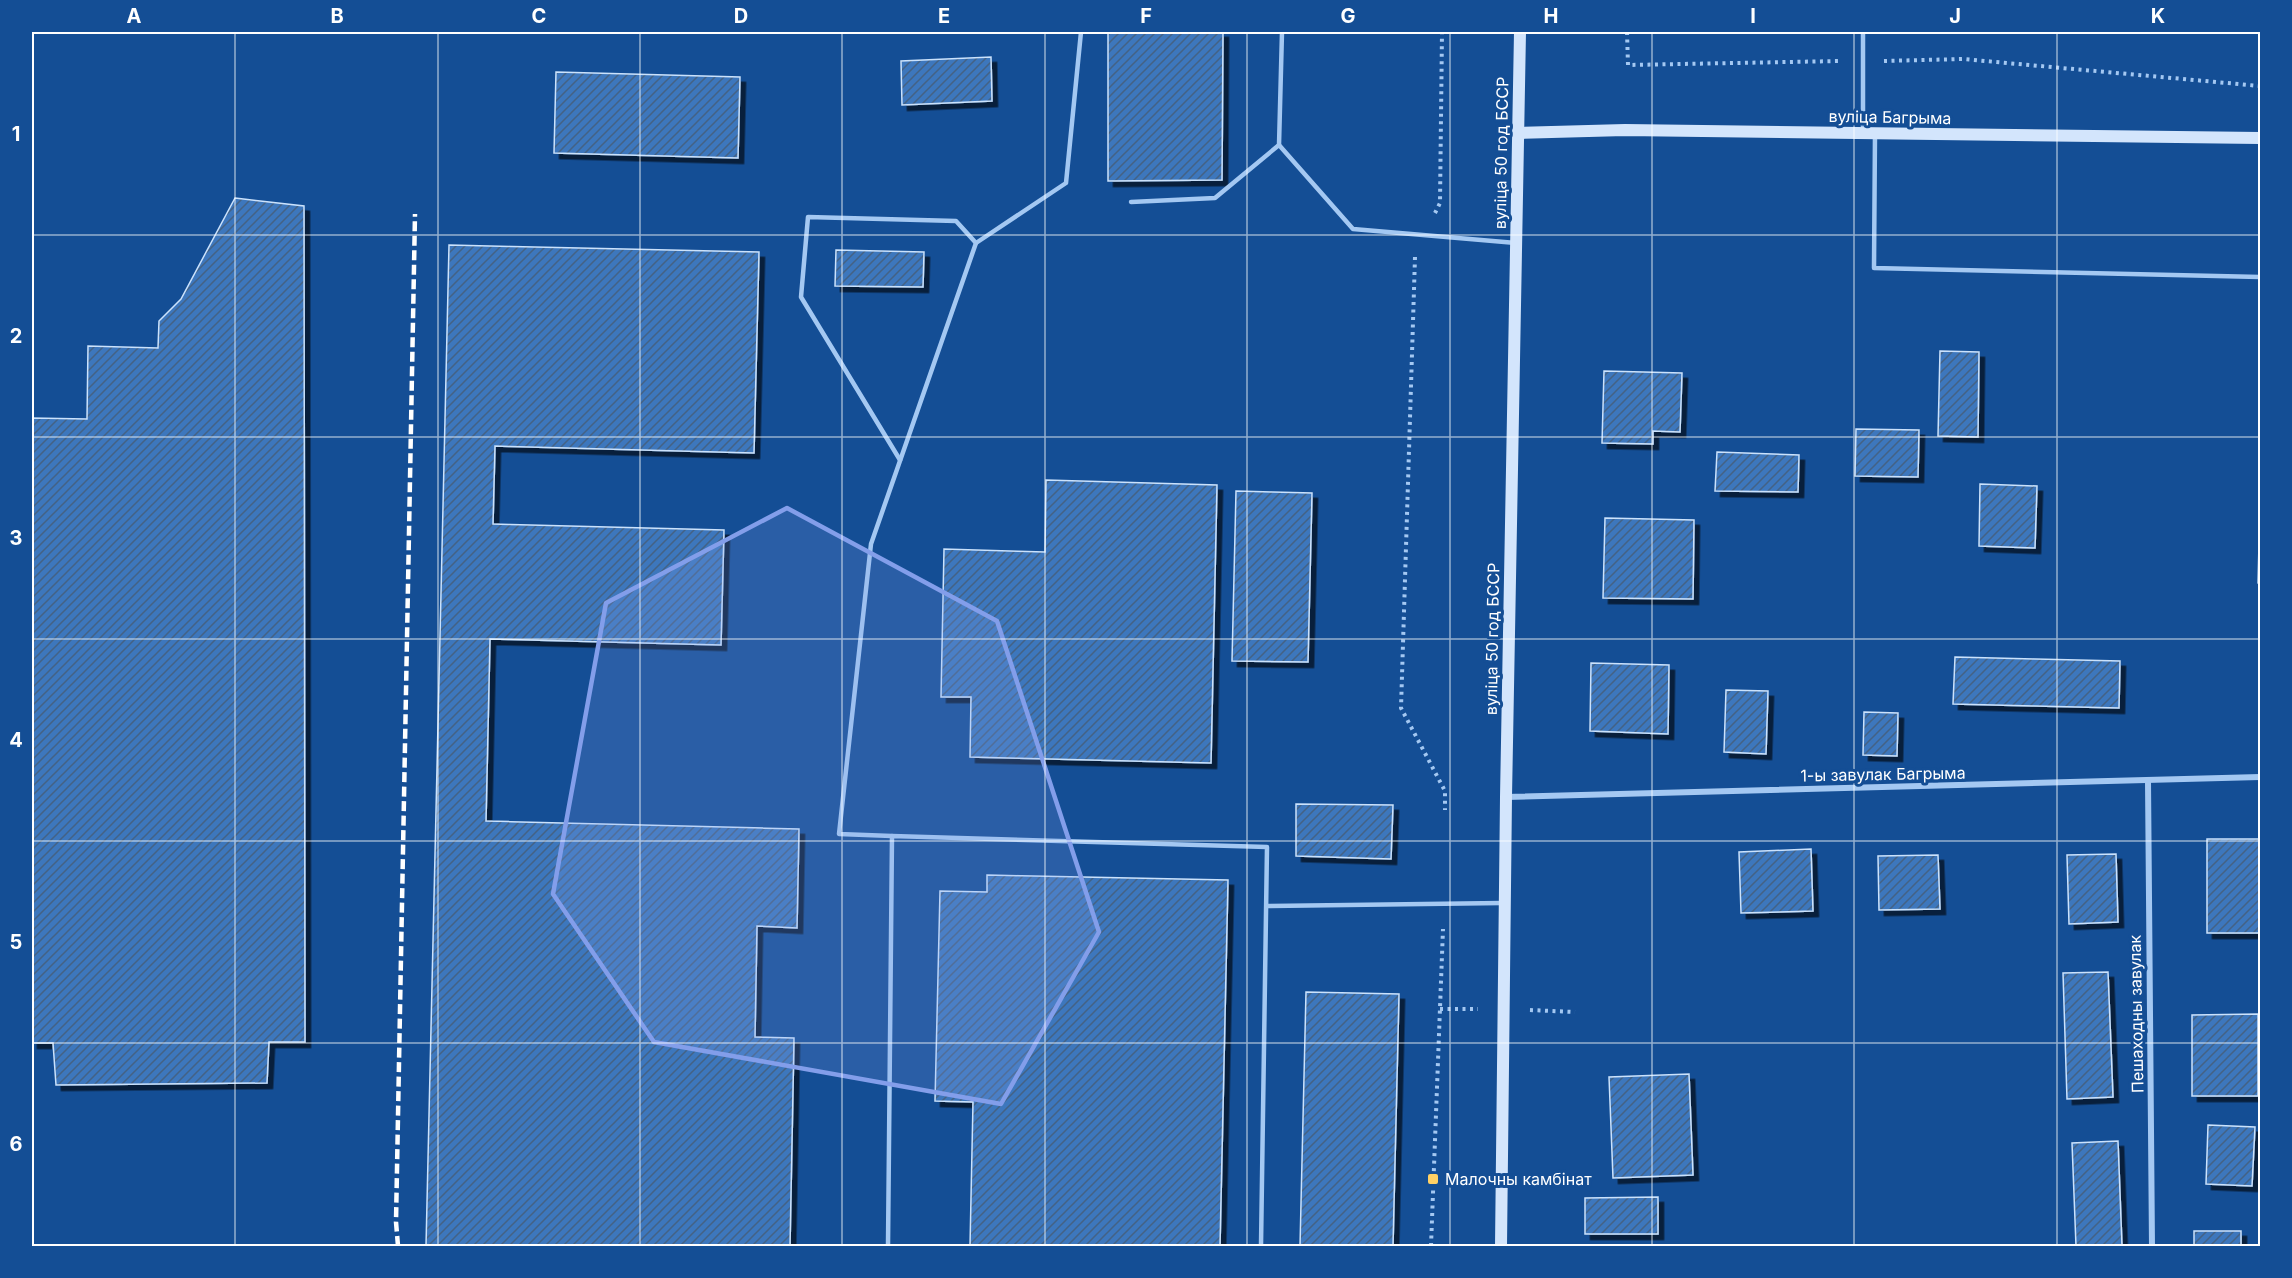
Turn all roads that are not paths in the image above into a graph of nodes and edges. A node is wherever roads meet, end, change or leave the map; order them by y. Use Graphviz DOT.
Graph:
graph roads {
  1 [pos="1082,32"];
  2 [pos="1282,32"];
  3 [pos="1520,32"];
  4 [pos="1863,32"];
  5 [pos="1518,133"];
  6 [pos="1869,133"];
  7 [pos="2260,138"];
  8 [pos="1279,145"];
  9 [pos="1131,202"];
  10 [pos="976,243"];
  11 [pos="1516,243"];
  12 [pos="2260,277"];
  13 [pos="900,460"];
  14 [pos="2260,777"];
  15 [pos="2148,781"];
  16 [pos="1506,797"];
  17 [pos="892,836"];
  18 [pos="1505,902"];
  19 [pos="1268,906"];
  20 [pos="888,1246"];
  21 [pos="1261,1246"];
  22 [pos="1501,1246"];
  23 [pos="2152,1246"];
  1 -- 10 [label="lane"];
  2 -- 8 [label="lane"];
  3 -- 5 [label="main road, вуліца 50 год БССР"];
  4 -- 6 [label="lane"];
  5 -- 6 [label="main road, вуліца Багрыма"];
  5 -- 11 [label="main road, вуліца 50 год БССР"];
  6 -- 7 [label="main road, вуліца Багрыма"];
  6 -- 12 [label="lane"];
  8 -- 9 [label="lane"];
  8 -- 11 [label="lane"];
  10 -- 13 [label="lane"];
  10 -- 13 [label="lane"];
  11 -- 16 [label="main road, вуліца 50 год БССР"];
  13 -- 17 [label="lane"];
  14 -- 15 [label="street, 1-ы завулак Багрыма"];
  15 -- 16 [label="street, 1-ы завулак Багрыма"];
  15 -- 23 [label="street, Пешаходны завулак"];
  16 -- 18 [label="main road, вуліца 50 год БССР"];
  17 -- 19 [label="lane"];
  17 -- 20 [label="lane"];
  18 -- 19 [label="lane"];
  18 -- 22 [label="main road, вуліца 50 год БССР"];
  19 -- 21 [label="lane"];
}
